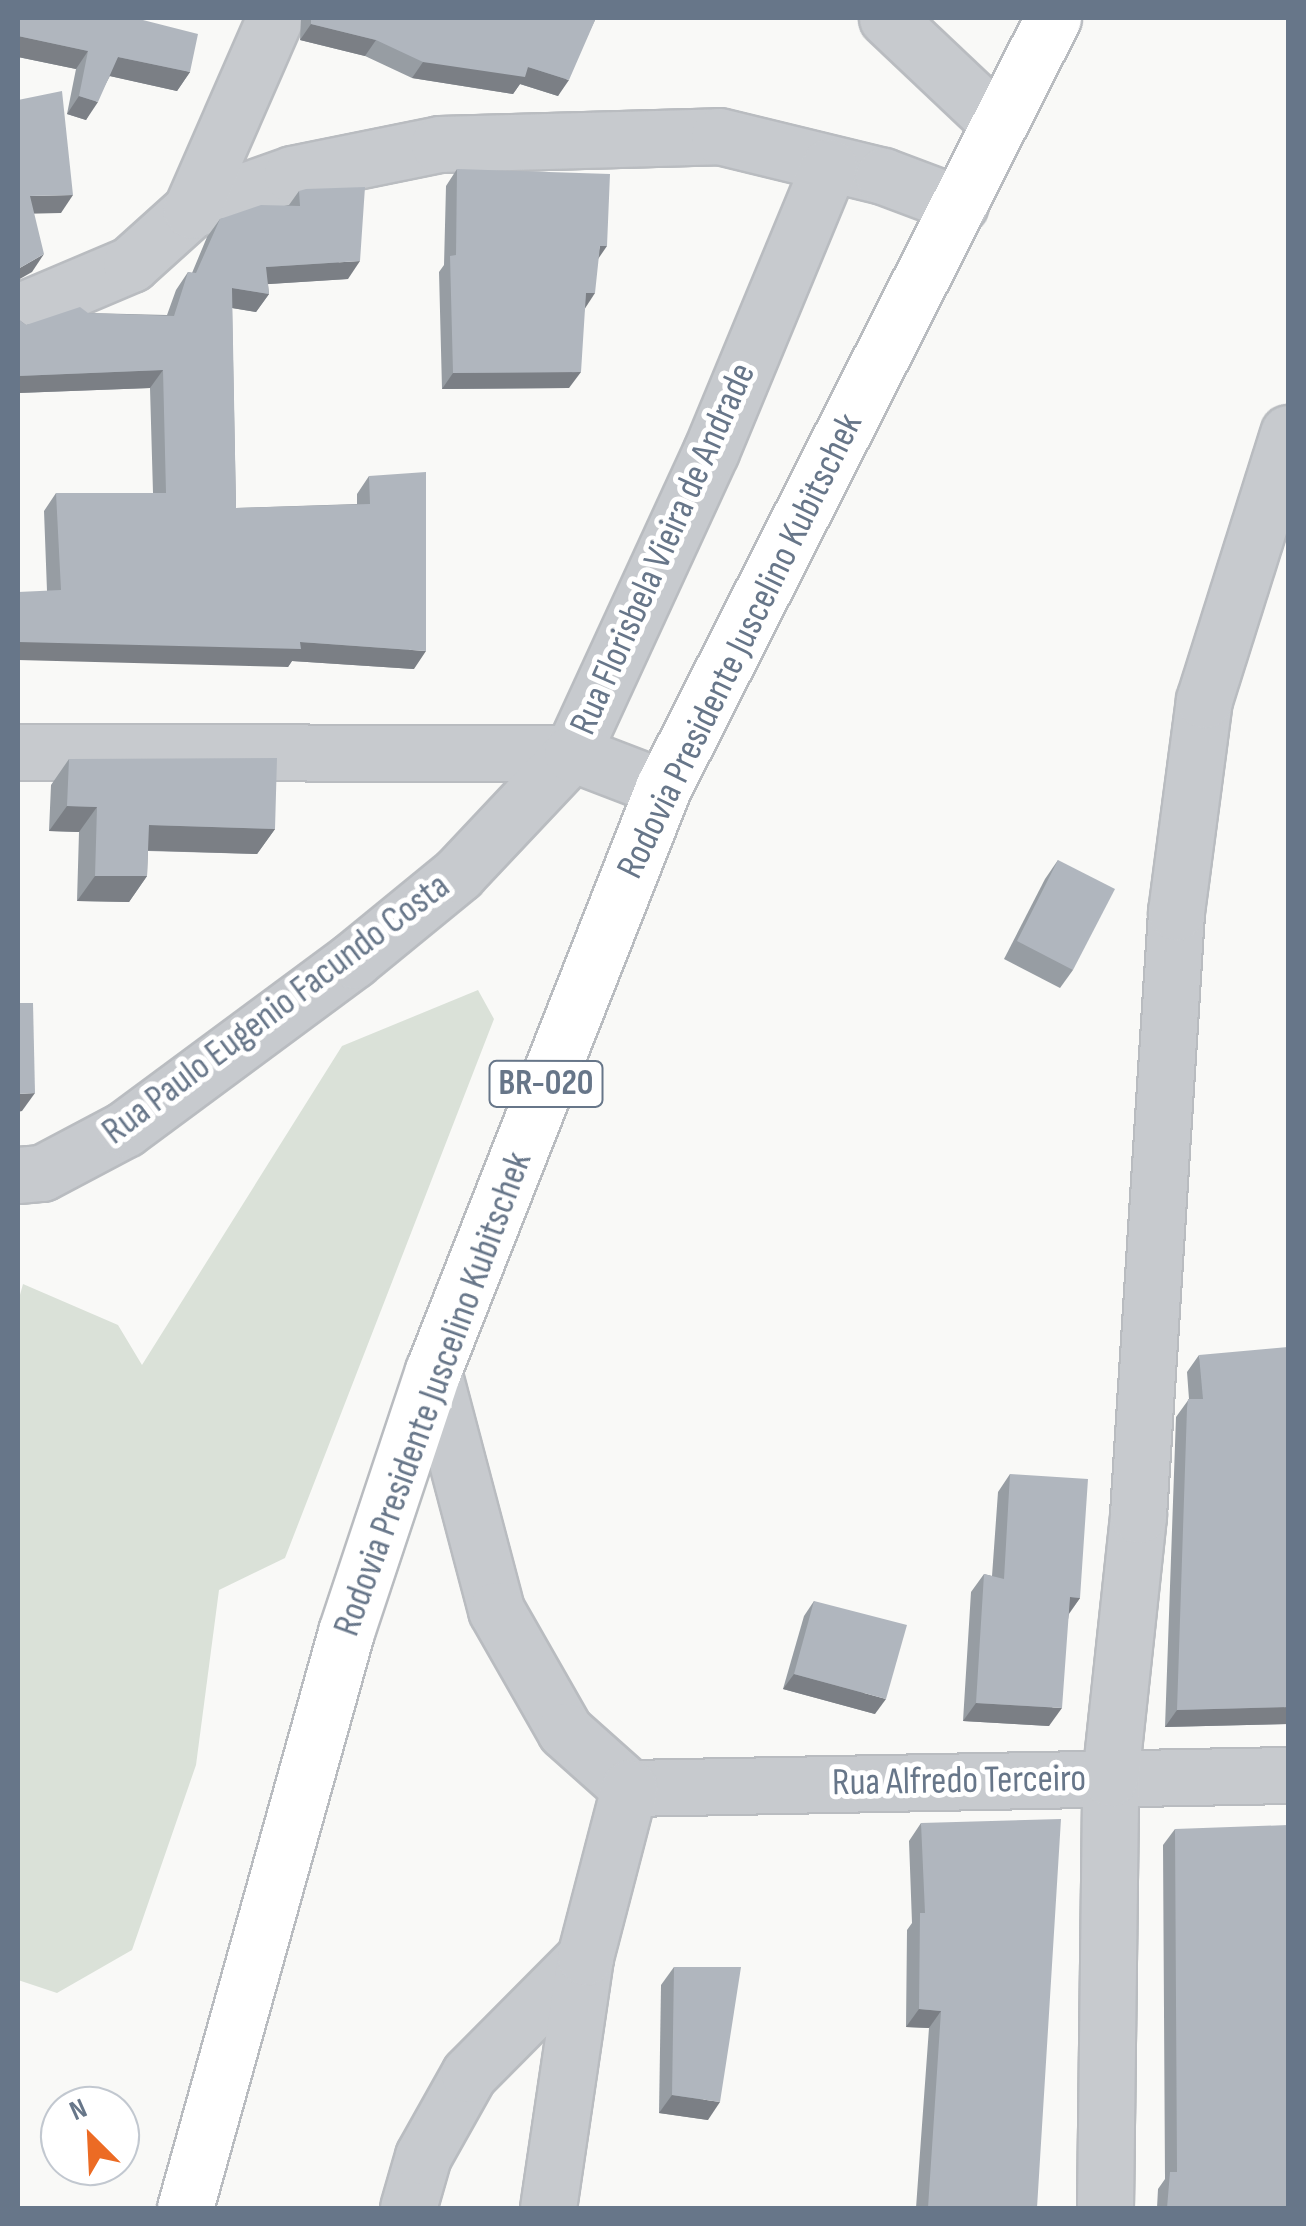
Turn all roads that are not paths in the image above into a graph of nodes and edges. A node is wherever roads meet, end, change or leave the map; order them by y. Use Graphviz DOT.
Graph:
graph roads {
  1 [pos="275,18"];
  2 [pos="886,18"];
  3 [pos="1053,18"];
  4 [pos="998,123"];
  5 [pos="829,166"];
  6 [pos="960,205"];
  7 [pos="191,210"];
  8 [pos="18,312"];
  9 [pos="1288,434"];
  10 [pos="18,752"];
  11 [pos="572,753"];
  12 [pos="663,788"];
  13 [pos="18,1176"];
  14 [pos="433,1371"];
  15 [pos="1288,1775"];
  16 [pos="1110,1778"];
  17 [pos="629,1788"];
  18 [pos="586,1957"];
  19 [pos="185,2208"];
  20 [pos="408,2208"];
  21 [pos="548,2208"];
  22 [pos="1105,2208"];
  1 -- 7 [label="street"];
  2 -- 4 [label="street"];
  3 -- 4 [label="highway, Rodovia Presidente Juscelino Kubitschek / BR-020"];
  4 -- 6 [label="highway, Rodovia Presidente Juscelino Kubitschek / BR-020"];
  5 -- 6 [label="street"];
  5 -- 7 [label="street"];
  5 -- 11 [label="street, Rua Florisbela Vieira de Andrade"];
  6 -- 12 [label="highway, Rodovia Presidente Juscelino Kubitschek / BR-020"];
  7 -- 8 [label="street"];
  9 -- 16 [label="street"];
  10 -- 11 [label="street, Rua Florisbela Vieira de Andrade"];
  11 -- 12 [label="street"];
  11 -- 13 [label="street, Rua Paulo Eugenio Facundo Costa"];
  12 -- 14 [label="highway, Rodovia Presidente Juscelino Kubitschek / BR-020"];
  14 -- 17 [label="street"];
  14 -- 19 [label="highway, Rodovia Presidente Juscelino Kubitschek / BR-020"];
  15 -- 16 [label="street, Rua Alfredo Terceiro"];
  16 -- 17 [label="street, Rua Alfredo Terceiro"];
  16 -- 22 [label="street"];
  17 -- 18 [label="street"];
  18 -- 20 [label="street"];
  18 -- 21 [label="street"];
}
